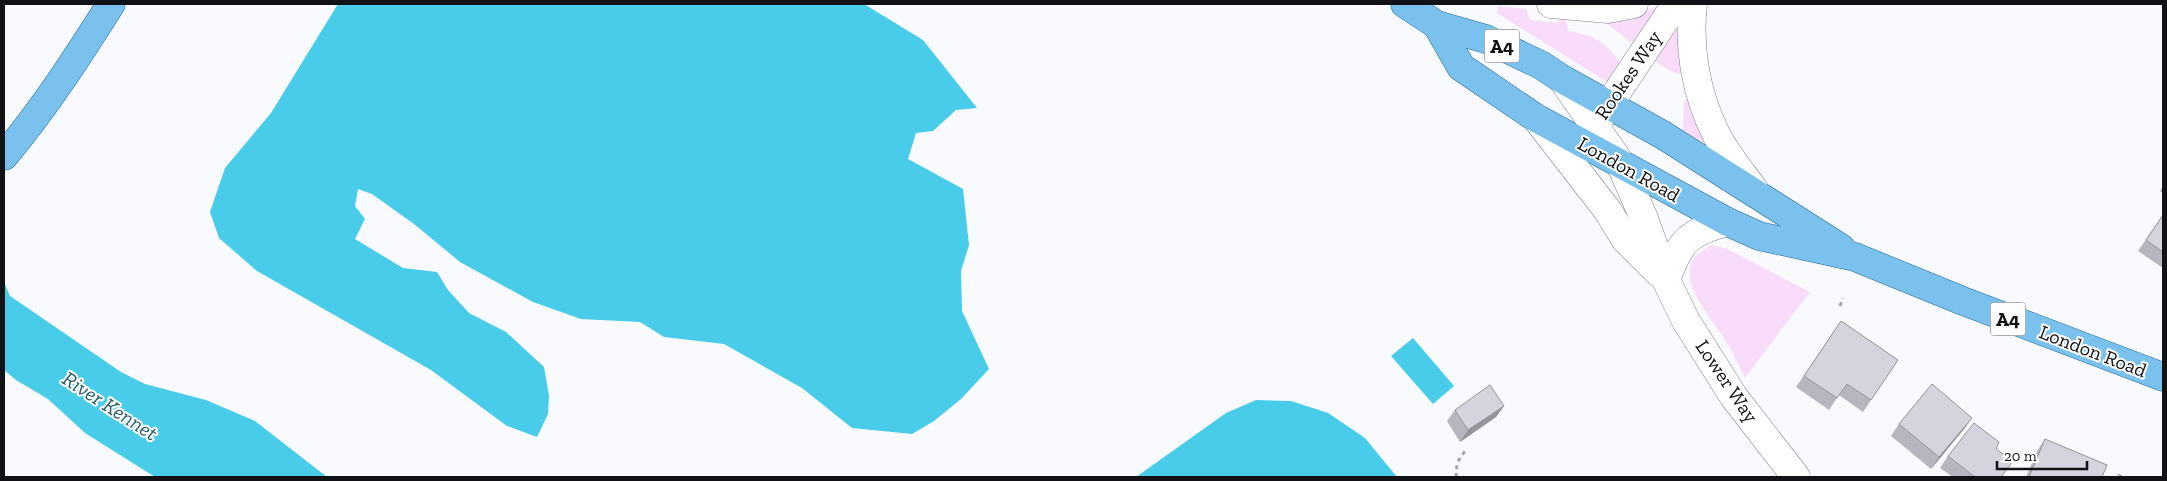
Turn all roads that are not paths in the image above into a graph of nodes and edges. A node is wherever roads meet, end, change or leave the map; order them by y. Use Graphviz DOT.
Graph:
graph roads {
  1 [pos="111,4"];
  2 [pos="1405,4"];
  3 [pos="1551,4"];
  4 [pos="1634,4"];
  5 [pos="1676,4"];
  6 [pos="1693,4"];
  7 [pos="1437,25"];
  8 [pos="1536,118"];
  9 [pos="1592,123"];
  10 [pos="4,156"];
  11 [pos="1618,161"];
  12 [pos="1754,191"];
  13 [pos="1728,222"];
  14 [pos="1855,257"];
  15 [pos="1666,280"];
  16 [pos="2163,377"];
  17 [pos="1796,477"];
  1 -- 10 [label="main road"];
  2 -- 7 [label="main road, London Road / A4"];
  3 -- 4 [label="street, Rookes Way"];
  5 -- 9 [label="street, Rookes Way"];
  6 -- 12 [label="street, Rookes Way"];
  7 -- 8 [label="main road, London Road / A4"];
  7 -- 9 [label="main road, London Road / A4"];
  8 -- 9 [label="main road, London Road / A4"];
  8 -- 15 [label="street, Lower Way"];
  9 -- 11 [label="main road, London Road / A4"];
  9 -- 12 [label="main road, London Road / A4"];
  11 -- 13 [label="main road, London Road / A4"];
  11 -- 15 [label="street, Lower Way"];
  12 -- 14 [label="main road, London Road / A4"];
  13 -- 14 [label="main road, London Road / A4"];
  13 -- 15 [label="street"];
  14 -- 16 [label="main road, London Road / A4"];
  15 -- 17 [label="street, Lower Way"];
}
